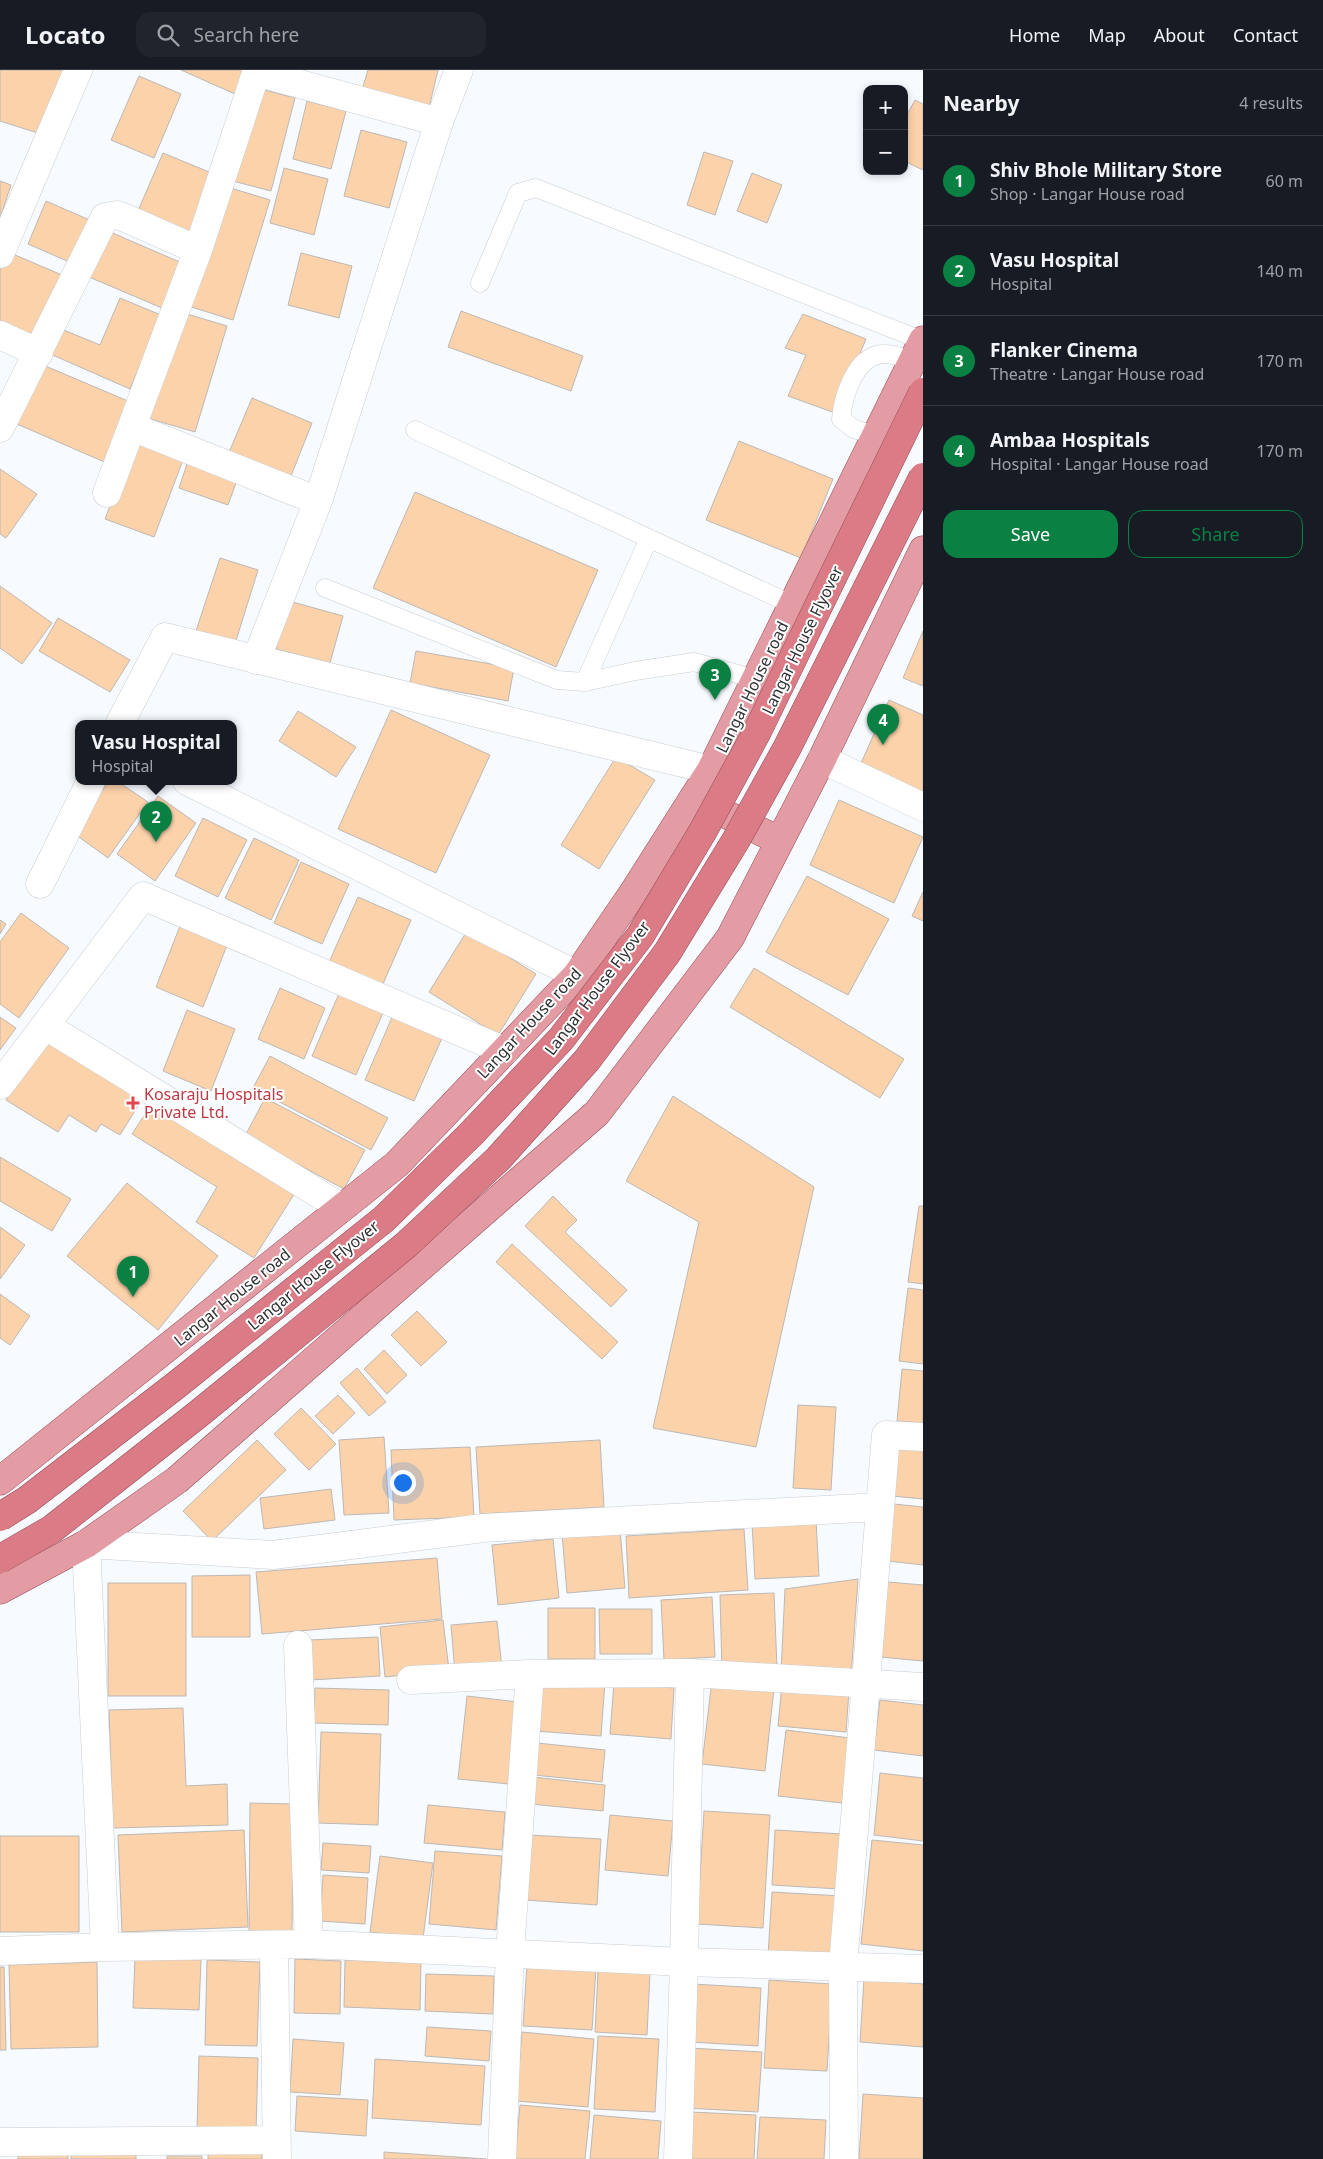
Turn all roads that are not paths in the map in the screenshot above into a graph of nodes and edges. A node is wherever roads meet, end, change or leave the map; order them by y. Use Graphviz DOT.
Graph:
graph roads {
  1 [pos="78,70"];
  2 [pos="459,70"];
  3 [pos="256,71"];
  4 [pos="438,122"];
  5 [pos="198,250"];
  6 [pos="0,254"];
  7 [pos="480,283"];
  8 [pos="0,335"];
  9 [pos="919,347"];
  10 [pos="39,353"];
  11 [pos="923,392"];
  12 [pos="132,427"];
  13 [pos="0,428"];
  14 [pos="415,430"];
  15 [pos="875,436"];
  16 [pos="923,477"];
  17 [pos="107,493"];
  18 [pos="318,501"];
  19 [pos="649,538"];
  20 [pos="923,550"];
  21 [pos="325,588"];
  22 [pos="793,605"];
  23 [pos="256,660"];
  24 [pos="755,681"];
  25 [pos="585,682"];
  26 [pos="122,720"];
  27 [pos="822,759"];
  28 [pos="711,770"];
  29 [pos="90,785"];
  30 [pos="195,785"];
  31 [pos="694,798"];
  32 [pos="923,807"];
  33 [pos="780,841"];
  34 [pos="40,884"];
  35 [pos="577,975"];
  36 [pos="46,1026"];
  37 [pos="505,1051"];
  38 [pos="0,1084"];
  39 [pos="342,1208"];
  40 [pos="923,1437"];
  41 [pos="2,1478"];
  42 [pos="879,1507"];
  43 [pos="0,1517"];
  44 [pos="86,1544"];
  45 [pos="0,1558"];
  46 [pos="0,1590"];
  47 [pos="298,1644"];
  48 [pos="690,1673"];
  49 [pos="530,1674"];
  50 [pos="411,1680"];
  51 [pos="865,1684"];
  52 [pos="923,1687"];
  53 [pos="309,1944"];
  54 [pos="274,1945"];
  55 [pos="105,1946"];
  56 [pos="0,1951"];
  57 [pos="510,1952"];
  58 [pos="684,1962"];
  59 [pos="843,1966"];
  60 [pos="923,1969"];
  61 [pos="0,2142"];
  62 [pos="276,2149"];
  63 [pos="502,2159"];
  64 [pos="678,2159"];
  65 [pos="844,2159"];
  1 -- 6 [label="street"];
  2 -- 4 [label="street"];
  3 -- 4 [label="street"];
  3 -- 5 [label="street"];
  4 -- 18 [label="street"];
  5 -- 10 [label="street"];
  5 -- 12 [label="street"];
  7 -- 9 [label="lane"];
  8 -- 10 [label="street"];
  9 -- 15 [label="main road, Langar House road"];
  9 -- 15 [label="lane"];
  10 -- 13 [label="street"];
  11 -- 43 [label="highway, Langar House Flyover, bridge"];
  12 -- 17 [label="street"];
  12 -- 18 [label="street"];
  14 -- 19 [label="lane"];
  15 -- 22 [label="main road, Langar House road"];
  16 -- 45 [label="highway, Langar House Flyover, bridge"];
  18 -- 23 [label="street"];
  19 -- 22 [label="lane"];
  19 -- 25 [label="lane"];
  20 -- 27 [label="main road"];
  21 -- 25 [label="lane"];
  22 -- 24 [label="main road, Langar House road"];
  23 -- 26 [label="street"];
  23 -- 28 [label="street"];
  24 -- 25 [label="lane"];
  24 -- 28 [label="main road, Langar House road"];
  27 -- 32 [label="street"];
  27 -- 33 [label="main road"];
  28 -- 31 [label="main road, Langar House road"];
  29 -- 34 [label="street"];
  30 -- 35 [label="street"];
  31 -- 33 [label="main road"];
  31 -- 35 [label="main road, Langar House road"];
  33 -- 44 [label="main road"];
  35 -- 37 [label="main road, Langar House road"];
  36 -- 37 [label="street"];
  36 -- 38 [label="street"];
  36 -- 39 [label="street"];
  37 -- 39 [label="main road, Langar House road"];
  39 -- 41 [label="main road, Langar House road"];
  40 -- 42 [label="street"];
  42 -- 44 [label="street"];
  42 -- 51 [label="street"];
  44 -- 46 [label="main road"];
  44 -- 55 [label="street"];
  47 -- 53 [label="street"];
  48 -- 49 [label="street"];
  48 -- 51 [label="street"];
  48 -- 58 [label="street"];
  49 -- 50 [label="street"];
  49 -- 57 [label="street"];
  51 -- 52 [label="street"];
  51 -- 59 [label="street"];
  53 -- 54 [label="street"];
  53 -- 57 [label="street"];
  54 -- 55 [label="street"];
  54 -- 62 [label="street"];
  55 -- 56 [label="street"];
  57 -- 58 [label="street"];
  57 -- 63 [label="street"];
  58 -- 59 [label="street"];
  58 -- 64 [label="street"];
  59 -- 60 [label="street"];
  59 -- 65 [label="street"];
  61 -- 62 [label="street"];
}
